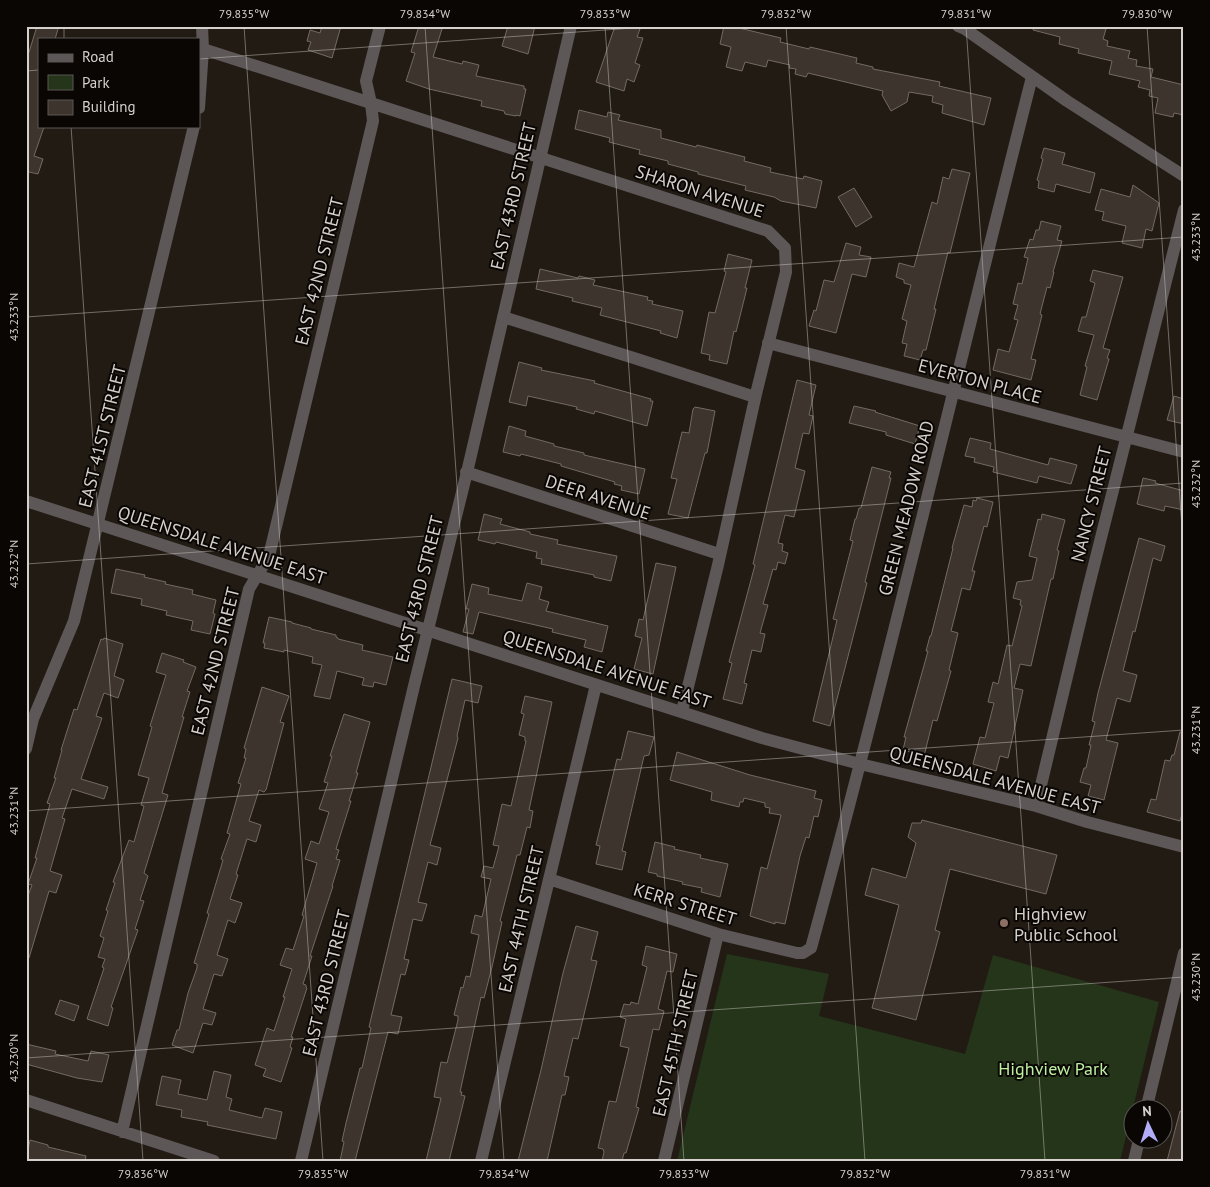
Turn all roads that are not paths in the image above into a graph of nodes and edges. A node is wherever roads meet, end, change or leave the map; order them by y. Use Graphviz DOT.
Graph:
graph roads {
  1 [pos="202,26"];
  2 [pos="380,26"];
  3 [pos="572,26"];
  4 [pos="958,26"];
  5 [pos="203,49"];
  6 [pos="1032,76"];
  7 [pos="200,93"];
  8 [pos="372,103"];
  9 [pos="194,128"];
  10 [pos="540,158"];
  11 [pos="1184,176"];
  12 [pos="1184,210"];
  13 [pos="503,317"];
  14 [pos="768,343"];
  15 [pos="952,392"];
  16 [pos="755,397"];
  17 [pos="1126,438"];
  18 [pos="1184,452"];
  19 [pos="466,472"];
  20 [pos="26,501"];
  21 [pos="98,524"];
  22 [pos="719,554"];
  23 [pos="256,575"];
  24 [pos="428,630"];
  25 [pos="596,685"];
  26 [pos="682,711"];
  27 [pos="26,748"];
  28 [pos="860,764"];
  29 [pos="1036,806"];
  30 [pos="1184,847"];
  31 [pos="549,879"];
  32 [pos="718,934"];
  33 [pos="811,948"];
  34 [pos="1184,953"];
  35 [pos="26,1100"];
  36 [pos="1148,1100"];
  37 [pos="122,1132"];
  38 [pos="214,1161"];
  39 [pos="301,1161"];
  40 [pos="481,1161"];
  41 [pos="664,1161"];
  1 -- 5 [label="street"];
  2 -- 8 [label="street, EAST 42ND STREET"];
  3 -- 10 [label="street, EAST 43RD STREET"];
  4 -- 6 [label="street"];
  5 -- 7 [label="street"];
  5 -- 8 [label="street, SHARON AVENUE"];
  6 -- 11 [label="street"];
  6 -- 15 [label="street, GREEN MEADOW ROAD"];
  8 -- 10 [label="street, SHARON AVENUE"];
  8 -- 23 [label="street, EAST 42ND STREET"];
  9 -- 21 [label="street, EAST 41ST STREET"];
  10 -- 13 [label="street, EAST 43RD STREET"];
  10 -- 14 [label="street, SHARON AVENUE"];
  12 -- 17 [label="street, NANCY STREET"];
  13 -- 16 [label="street"];
  13 -- 19 [label="street, EAST 43RD STREET"];
  14 -- 15 [label="street, EVERTON PLACE"];
  14 -- 16 [label="street, SHARON AVENUE"];
  15 -- 17 [label="street, EVERTON PLACE"];
  15 -- 28 [label="street, GREEN MEADOW ROAD"];
  16 -- 22 [label="street, SHARON AVENUE"];
  17 -- 18 [label="street, EVERTON PLACE"];
  17 -- 29 [label="street, NANCY STREET"];
  19 -- 22 [label="street, DEER AVENUE"];
  19 -- 24 [label="street, EAST 43RD STREET"];
  20 -- 21 [label="street, QUEENSDALE AVENUE EAST"];
  21 -- 23 [label="street, QUEENSDALE AVENUE EAST"];
  21 -- 27 [label="street, EAST 41ST STREET"];
  22 -- 26 [label="street, SHARON AVENUE"];
  23 -- 24 [label="street, QUEENSDALE AVENUE EAST"];
  23 -- 37 [label="street, EAST 42ND STREET"];
  24 -- 25 [label="street, QUEENSDALE AVENUE EAST"];
  24 -- 39 [label="street, EAST 43RD STREET"];
  25 -- 26 [label="street, QUEENSDALE AVENUE EAST"];
  25 -- 31 [label="street, EAST 44TH STREET"];
  26 -- 28 [label="street, QUEENSDALE AVENUE EAST"];
  28 -- 29 [label="street, QUEENSDALE AVENUE EAST"];
  28 -- 33 [label="street, GREEN MEADOW ROAD"];
  29 -- 30 [label="street, QUEENSDALE AVENUE EAST"];
  31 -- 32 [label="street, KERR STREET"];
  31 -- 40 [label="street, EAST 44TH STREET"];
  32 -- 33 [label="street, KERR STREET"];
  32 -- 41 [label="street, EAST 45TH STREET"];
  34 -- 36 [label="street"];
  35 -- 37 [label="street"];
  37 -- 38 [label="street"];
}
